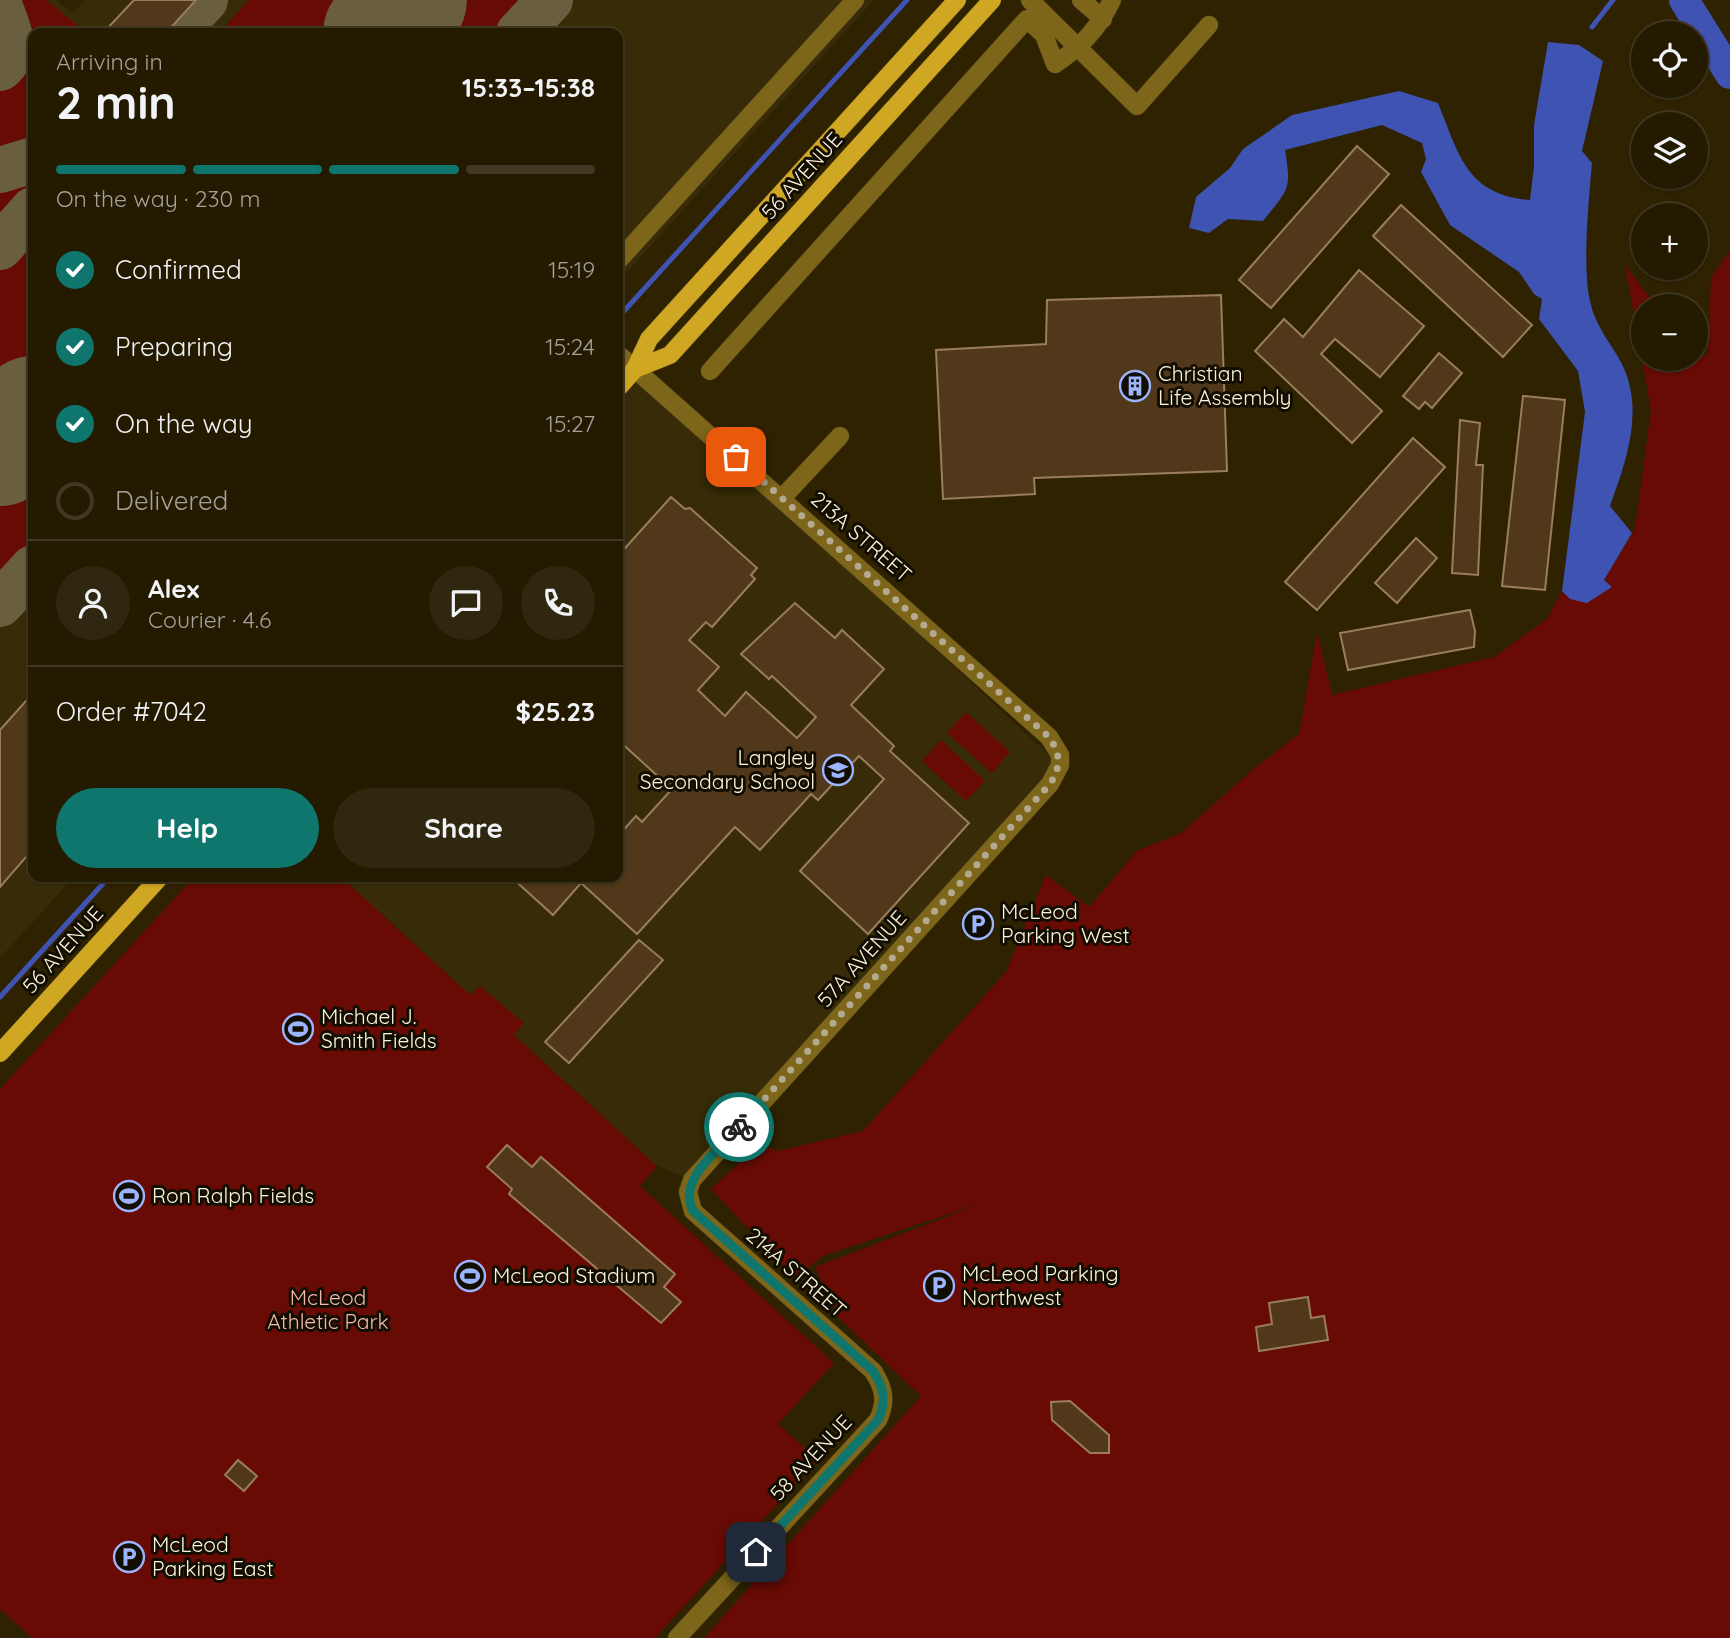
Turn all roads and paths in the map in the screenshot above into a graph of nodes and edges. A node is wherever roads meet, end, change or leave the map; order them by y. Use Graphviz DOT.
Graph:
graph roads {
  1 [pos="855,0"];
  2 [pos="957,0"];
  3 [pos="992,0"];
  4 [pos="1030,0"];
  5 [pos="1081,0"];
  6 [pos="1112,0"];
  7 [pos="1103,19"];
  8 [pos="1209,25"];
  9 [pos="1081,47"];
  10 [pos="623,255"];
  11 [pos="623,358"];
  12 [pos="635,369"];
  13 [pos="710,371"];
  14 [pos="623,382"];
  15 [pos="840,436"];
  16 [pos="782,498"];
  17 [pos="1060,765"];
  18 [pos="155,882"];
  19 [pos="0,1053"];
  20 [pos="692,1180"];
  21 [pos="884,1398"];
  22 [pos="677,1638"];
  1 -- 10 [label="street"];
  2 -- 12 [label="main road, 56 AVENUE"];
  3 -- 12 [label="main road, 56 AVENUE"];
  4 -- 9 [label="street"];
  5 -- 7 [label="street"];
  6 -- 7 [label="street"];
  7 -- 9 [label="street"];
  8 -- 9 [label="street"];
  9 -- 13 [label="street"];
  11 -- 12 [label="street, 213A STREET"];
  12 -- 14 [label="main road, 56 AVENUE"];
  12 -- 16 [label="street, 213A STREET"];
  15 -- 16 [label="street"];
  16 -- 17 [label="street, 213A STREET"];
  17 -- 20 [label="street, 57A AVENUE"];
  18 -- 19 [label="main road, 56 AVENUE"];
  20 -- 21 [label="street, 214A STREET"];
  21 -- 22 [label="street, 58 AVENUE"];
}
